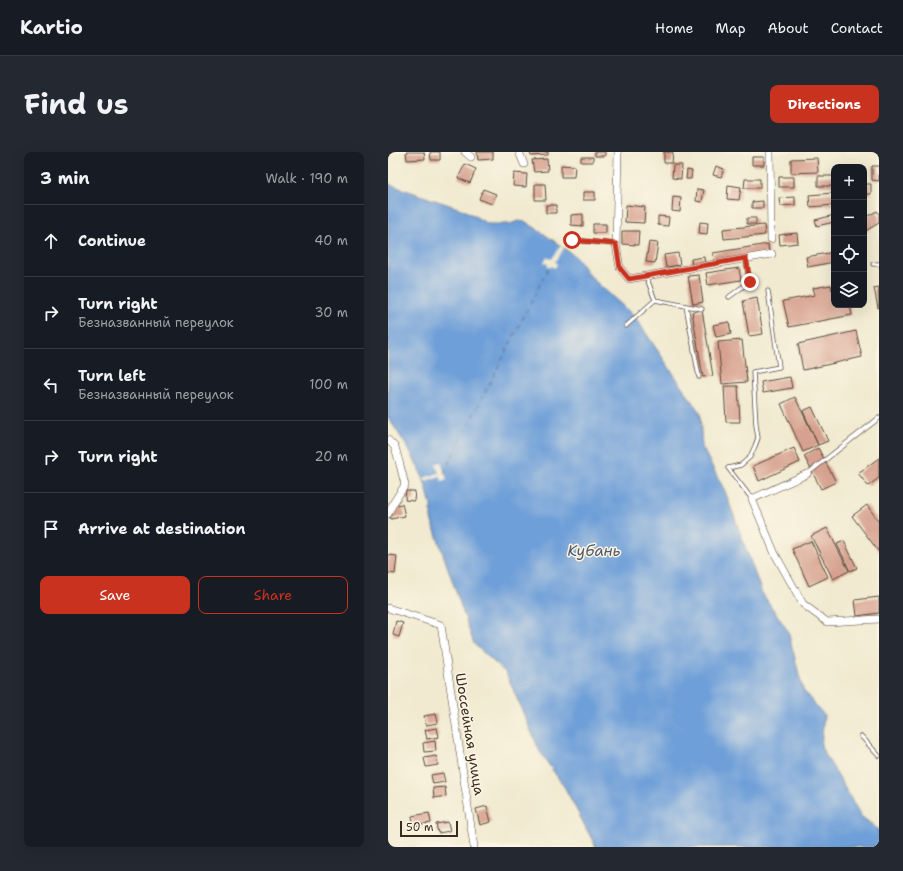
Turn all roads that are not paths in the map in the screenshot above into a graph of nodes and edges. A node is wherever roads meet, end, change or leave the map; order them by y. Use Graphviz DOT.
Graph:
graph roads {
  1 [pos="465,152"];
  2 [pos="519,152"];
  3 [pos="618,152"];
  4 [pos="770,152"];
  5 [pos="471,157"];
  6 [pos="524,164"];
  7 [pos="771,239"];
  8 [pos="572,240"];
  9 [pos="616,244"];
  10 [pos="772,254"];
  11 [pos="746,258"];
  12 [pos="873,264"];
  13 [pos="879,264"];
  14 [pos="646,276"];
  15 [pos="768,291"];
  16 [pos="729,297"];
  17 [pos="655,300"];
  18 [pos="686,306"];
  19 [pos="702,308"];
  20 [pos="626,326"];
  21 [pos="699,377"];
  22 [pos="879,418"];
  23 [pos="388,440"];
  24 [pos="807,474"];
  25 [pos="752,499"];
  26 [pos="388,514"];
  27 [pos="388,608"];
  28 [pos="879,619"];
  29 [pos="861,736"];
  30 [pos="879,756"];
  31 [pos="474,847"];
  1 -- 5 [label="street"];
  2 -- 6 [label="street"];
  3 -- 9 [label="street"];
  4 -- 7 [label="street"];
  8 -- 9 [label="lane"];
  9 -- 14 [label="street"];
  10 -- 11 [label="street"];
  11 -- 14 [label="street"];
  11 -- 16 [label="lane"];
  12 -- 13 [label="lane"];
  14 -- 17 [label="lane"];
  15 -- 25 [label="lane"];
  17 -- 18 [label="lane"];
  17 -- 20 [label="lane"];
  18 -- 19 [label="lane"];
  18 -- 21 [label="lane"];
  22 -- 24 [label="lane"];
  23 -- 26 [label="street"];
  24 -- 25 [label="street"];
  25 -- 28 [label="street"];
  27 -- 31 [label="street, Шоссейная улица"];
  29 -- 30 [label="lane"];
}
